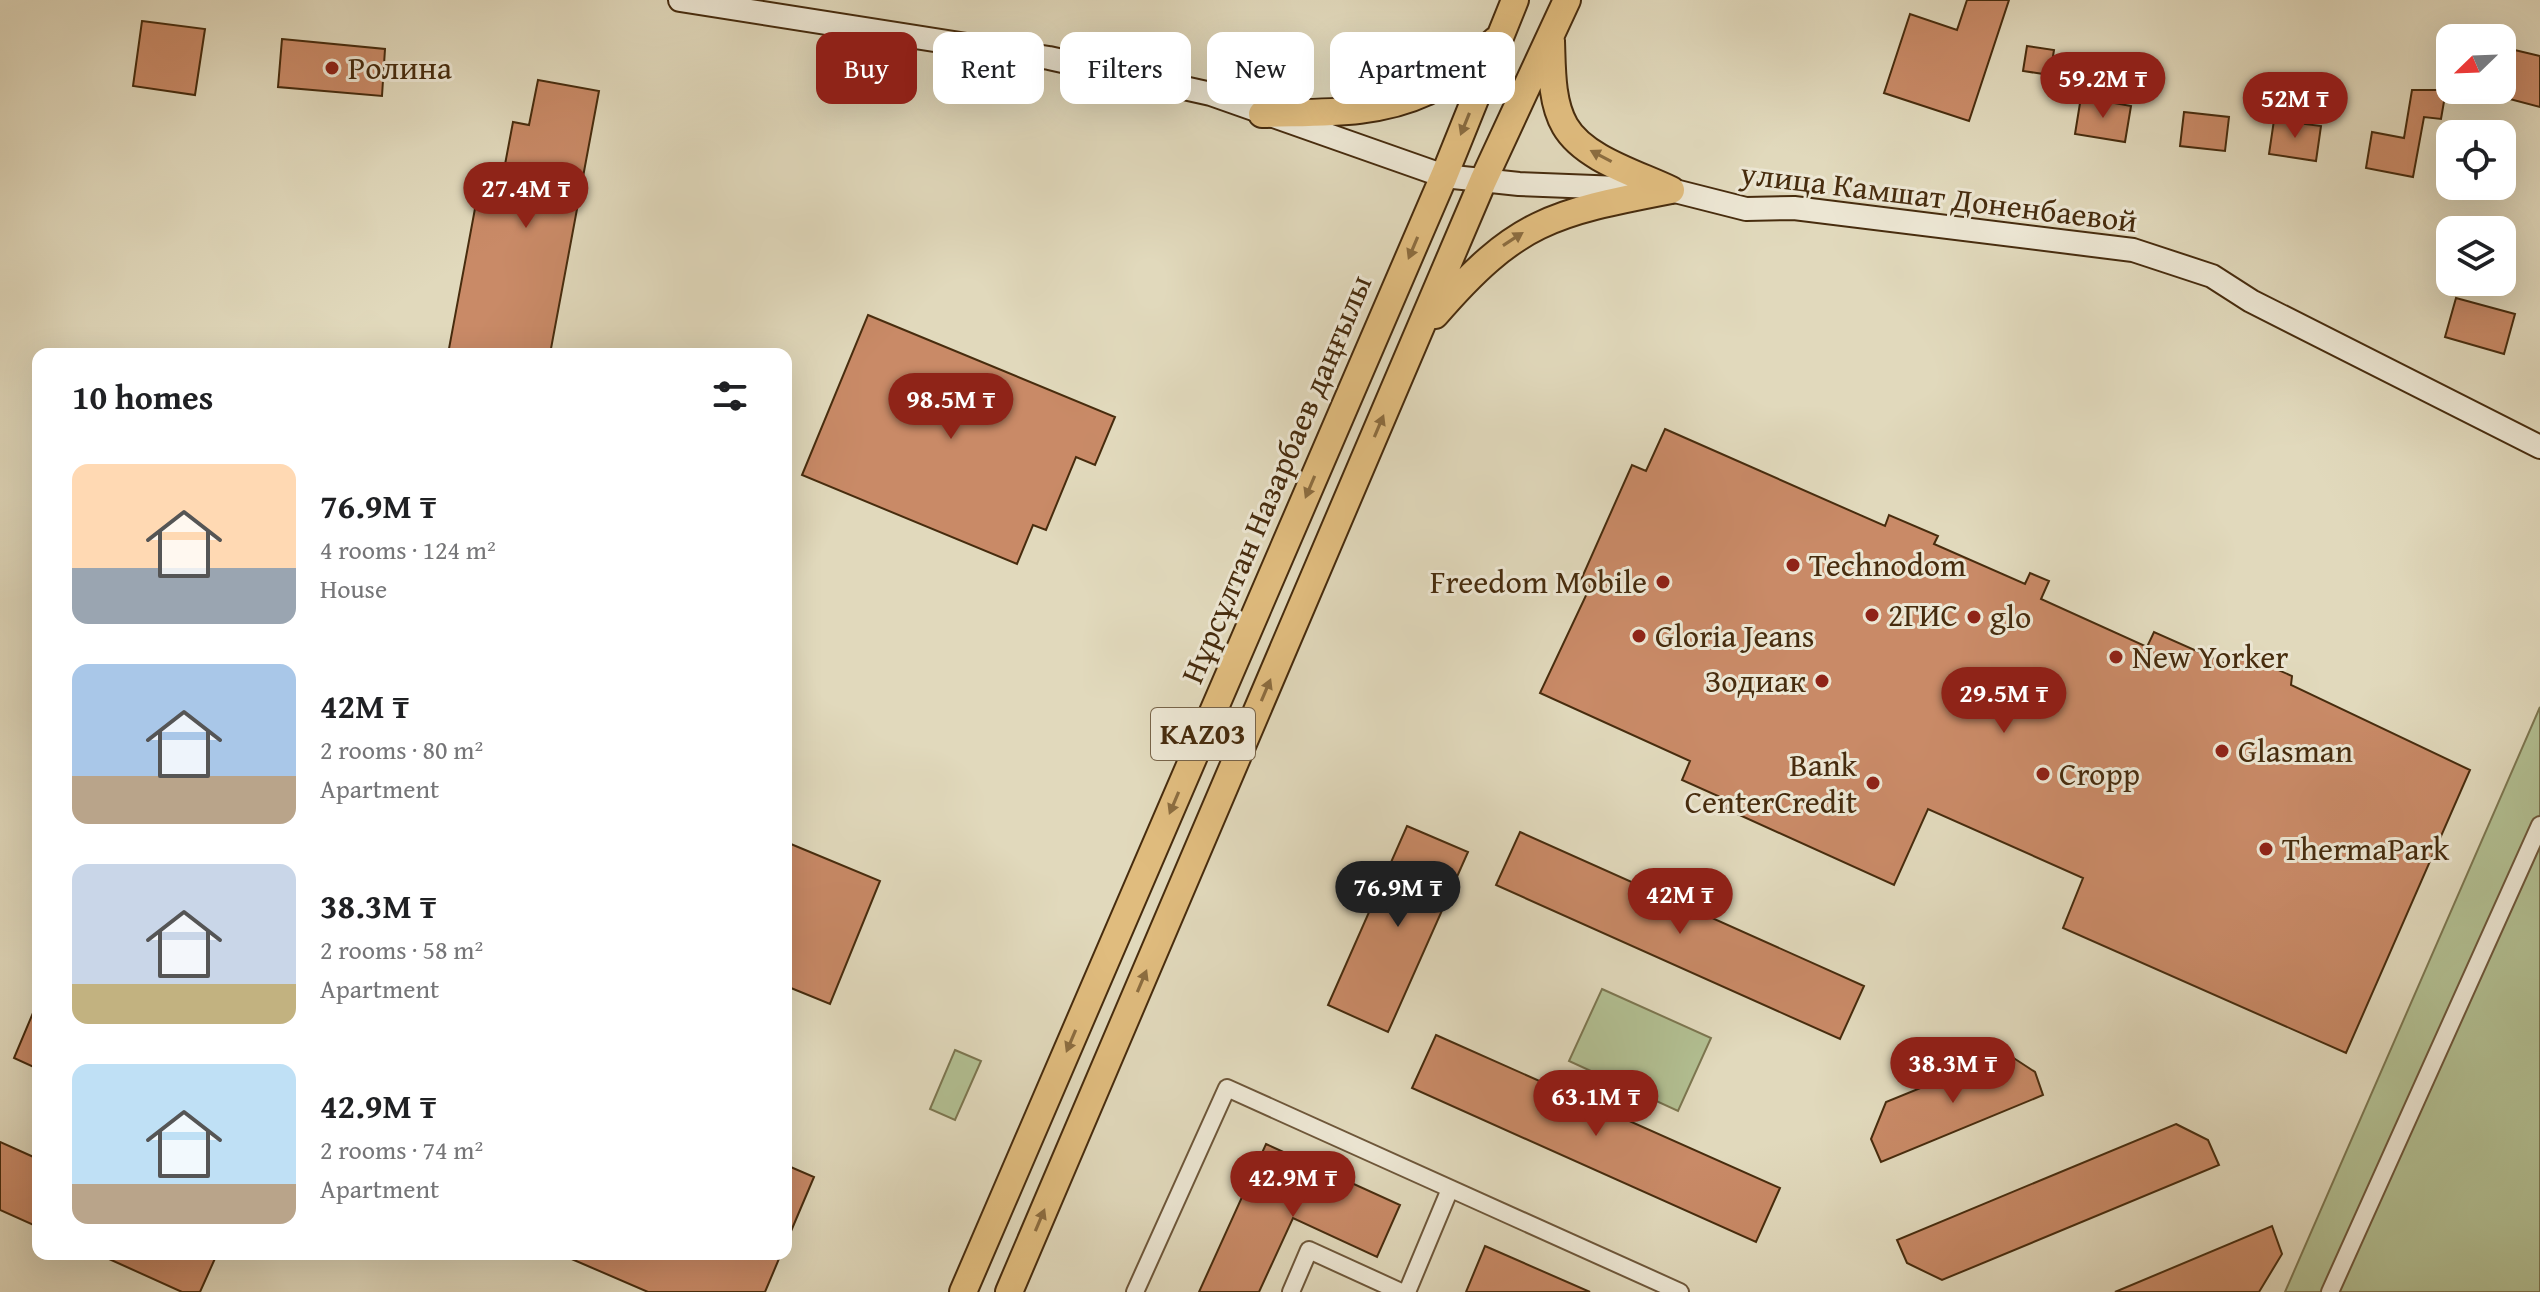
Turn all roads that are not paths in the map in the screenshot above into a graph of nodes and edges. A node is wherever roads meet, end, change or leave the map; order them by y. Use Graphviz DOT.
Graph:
graph roads {
  1 [pos="680,0"];
  2 [pos="1515,0"];
  3 [pos="1567,0"];
  4 [pos="1502,32"];
  5 [pos="1551,36"];
  6 [pos="1390,104"];
  7 [pos="1473,104"];
  8 [pos="1262,114"];
  9 [pos="1444,176"];
  10 [pos="1483,181"];
  11 [pos="1671,190"];
  12 [pos="1419,334"];
  13 [pos="2540,447"];
  14 [pos="2540,825"];
  15 [pos="1450,1189"];
  16 [pos="963,1292"];
  17 [pos="1009,1292"];
  18 [pos="1135,1292"];
  19 [pos="1291,1292"];
  20 [pos="1401,1292"];
  21 [pos="1407,1292"];
  22 [pos="1680,1292"];
  23 [pos="2330,1292"];
  1 -- 8 [label="street, улица Камшат Доненбаевой"];
  2 -- 4 [label="main road, Нұрсұлтан Назарбаев даңғылы / KАZ03"];
  3 -- 5 [label="main road, KАZ03"];
  5 -- 10 [label="main road, KАZ03"];
  11 -- 5 [label="main road, one-way"];
  6 -- 8 [label="main road"];
  7 -- 9 [label="main road, Нұрсұлтан Назарбаев даңғылы / KАZ03, one-way"];
  8 -- 9 [label="street, улица Камшат Доненбаевой"];
  9 -- 10 [label="street, улица Камшат Доненбаевой"];
  9 -- 16 [label="main road, Нұрсұлтан Назарбаев даңғылы / KАZ03, one-way"];
  10 -- 11 [label="street, улица Камшат Доненбаевой"];
  10 -- 12 [label="main road, KАZ03"];
  12 -- 11 [label="main road, one-way"];
  11 -- 13 [label="street, улица Камшат Доненбаевой"];
  17 -- 12 [label="main road, KАZ03, one-way"];
  14 -- 23 [label="street"];
  15 -- 18 [label="street"];
  15 -- 21 [label="street"];
  15 -- 22 [label="street"];
  19 -- 20 [label="street"];
}
